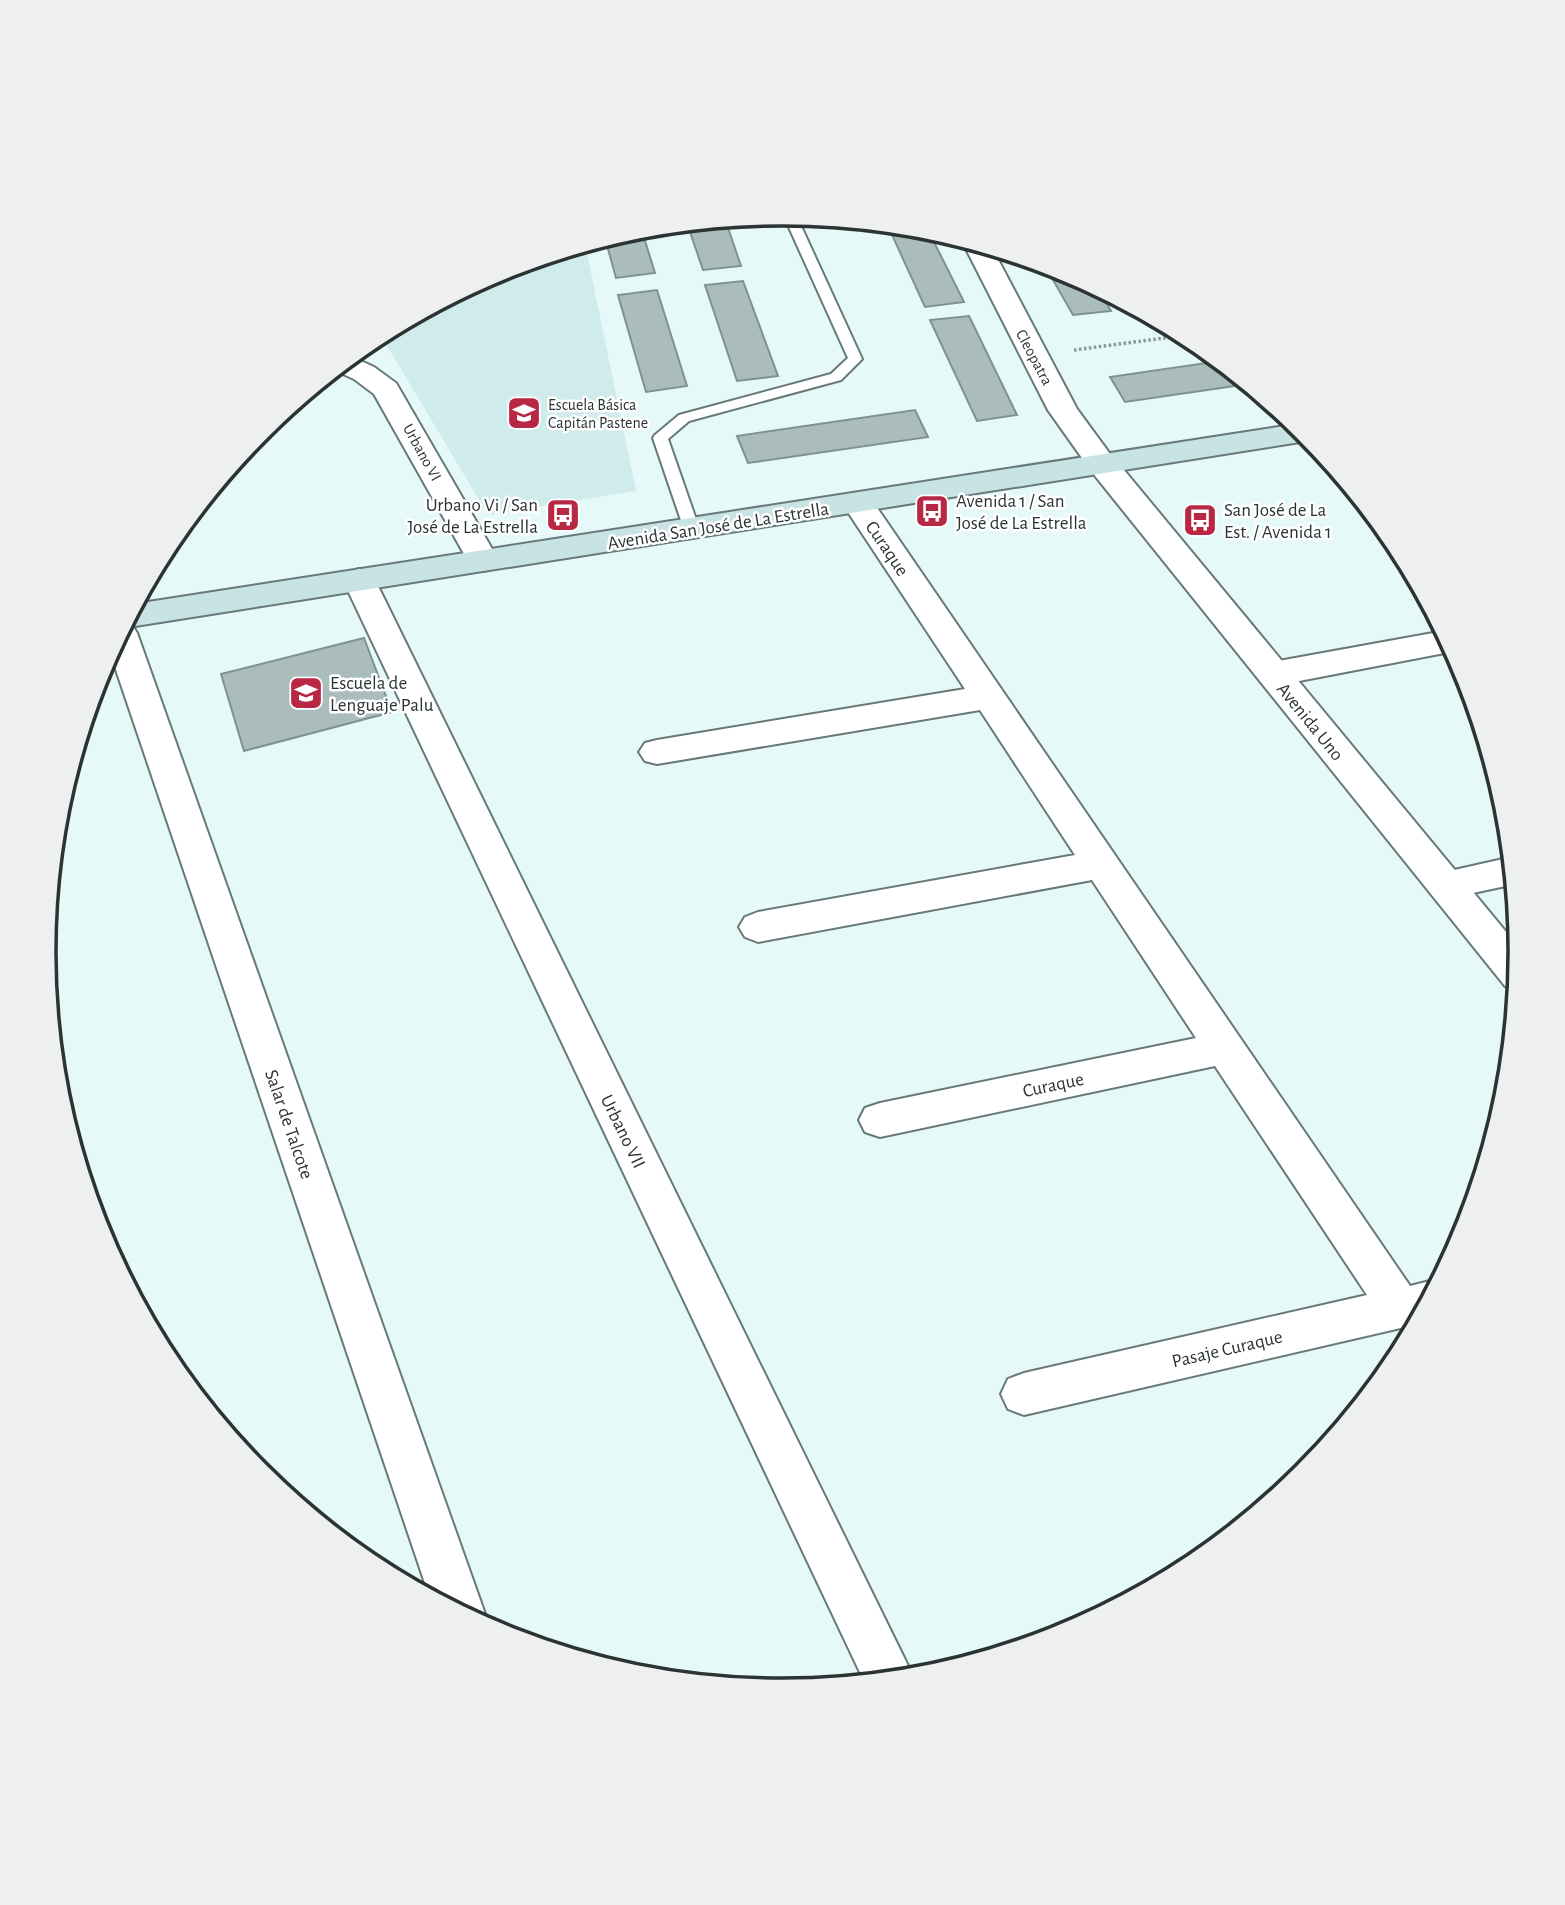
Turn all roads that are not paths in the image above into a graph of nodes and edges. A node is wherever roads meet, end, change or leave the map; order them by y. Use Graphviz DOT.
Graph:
graph roads {
  1 [pos="795,227"];
  2 [pos="982,254"];
  3 [pos="352,367"];
  4 [pos="1291,435"];
  5 [pos="1103,466"];
  6 [pos="858,503"];
  7 [pos="691,528"];
  8 [pos="483,561"];
  9 [pos="359,580"];
  10 [pos="140,613"];
  11 [pos="1440,643"];
  12 [pos="124,645"];
  13 [pos="1273,674"];
  14 [pos="988,697"];
  15 [pos="657,752"];
  16 [pos="1101,864"];
  17 [pos="1504,873"];
  18 [pos="1445,885"];
  19 [pos="758,927"];
  20 [pos="1509,962"];
  21 [pos="1225,1048"];
  22 [pos="880,1120"];
  23 [pos="1415,1304"];
  24 [pos="1024,1394"];
  25 [pos="456,1601"];
  26 [pos="885,1672"];
  1 -- 7 [label="lane"];
  2 -- 5 [label="street, Cleopatra"];
  3 -- 8 [label="street, Urbano VI"];
  4 -- 5 [label="main road, Avenida San José de La Estrella"];
  5 -- 6 [label="main road, Avenida San José de La Estrella"];
  5 -- 13 [label="street, Avenida Uno"];
  6 -- 7 [label="main road, Avenida San José de La Estrella"];
  6 -- 14 [label="street, Curaque"];
  7 -- 8 [label="main road, Avenida San José de La Estrella"];
  8 -- 9 [label="main road, Avenida San José de La Estrella"];
  9 -- 10 [label="main road, Avenida San José de La Estrella"];
  9 -- 26 [label="street, Urbano VII"];
  11 -- 13 [label="street"];
  12 -- 25 [label="street, Salar de Talcote"];
  13 -- 18 [label="street, Avenida Uno"];
  14 -- 15 [label="street"];
  14 -- 16 [label="street, Curaque"];
  16 -- 19 [label="street"];
  16 -- 21 [label="street, Curaque"];
  17 -- 18 [label="street"];
  18 -- 20 [label="street, Avenida Uno"];
  21 -- 22 [label="street, Curaque"];
  21 -- 23 [label="street, Curaque"];
  23 -- 24 [label="street, Pasaje Curaque"];
}
